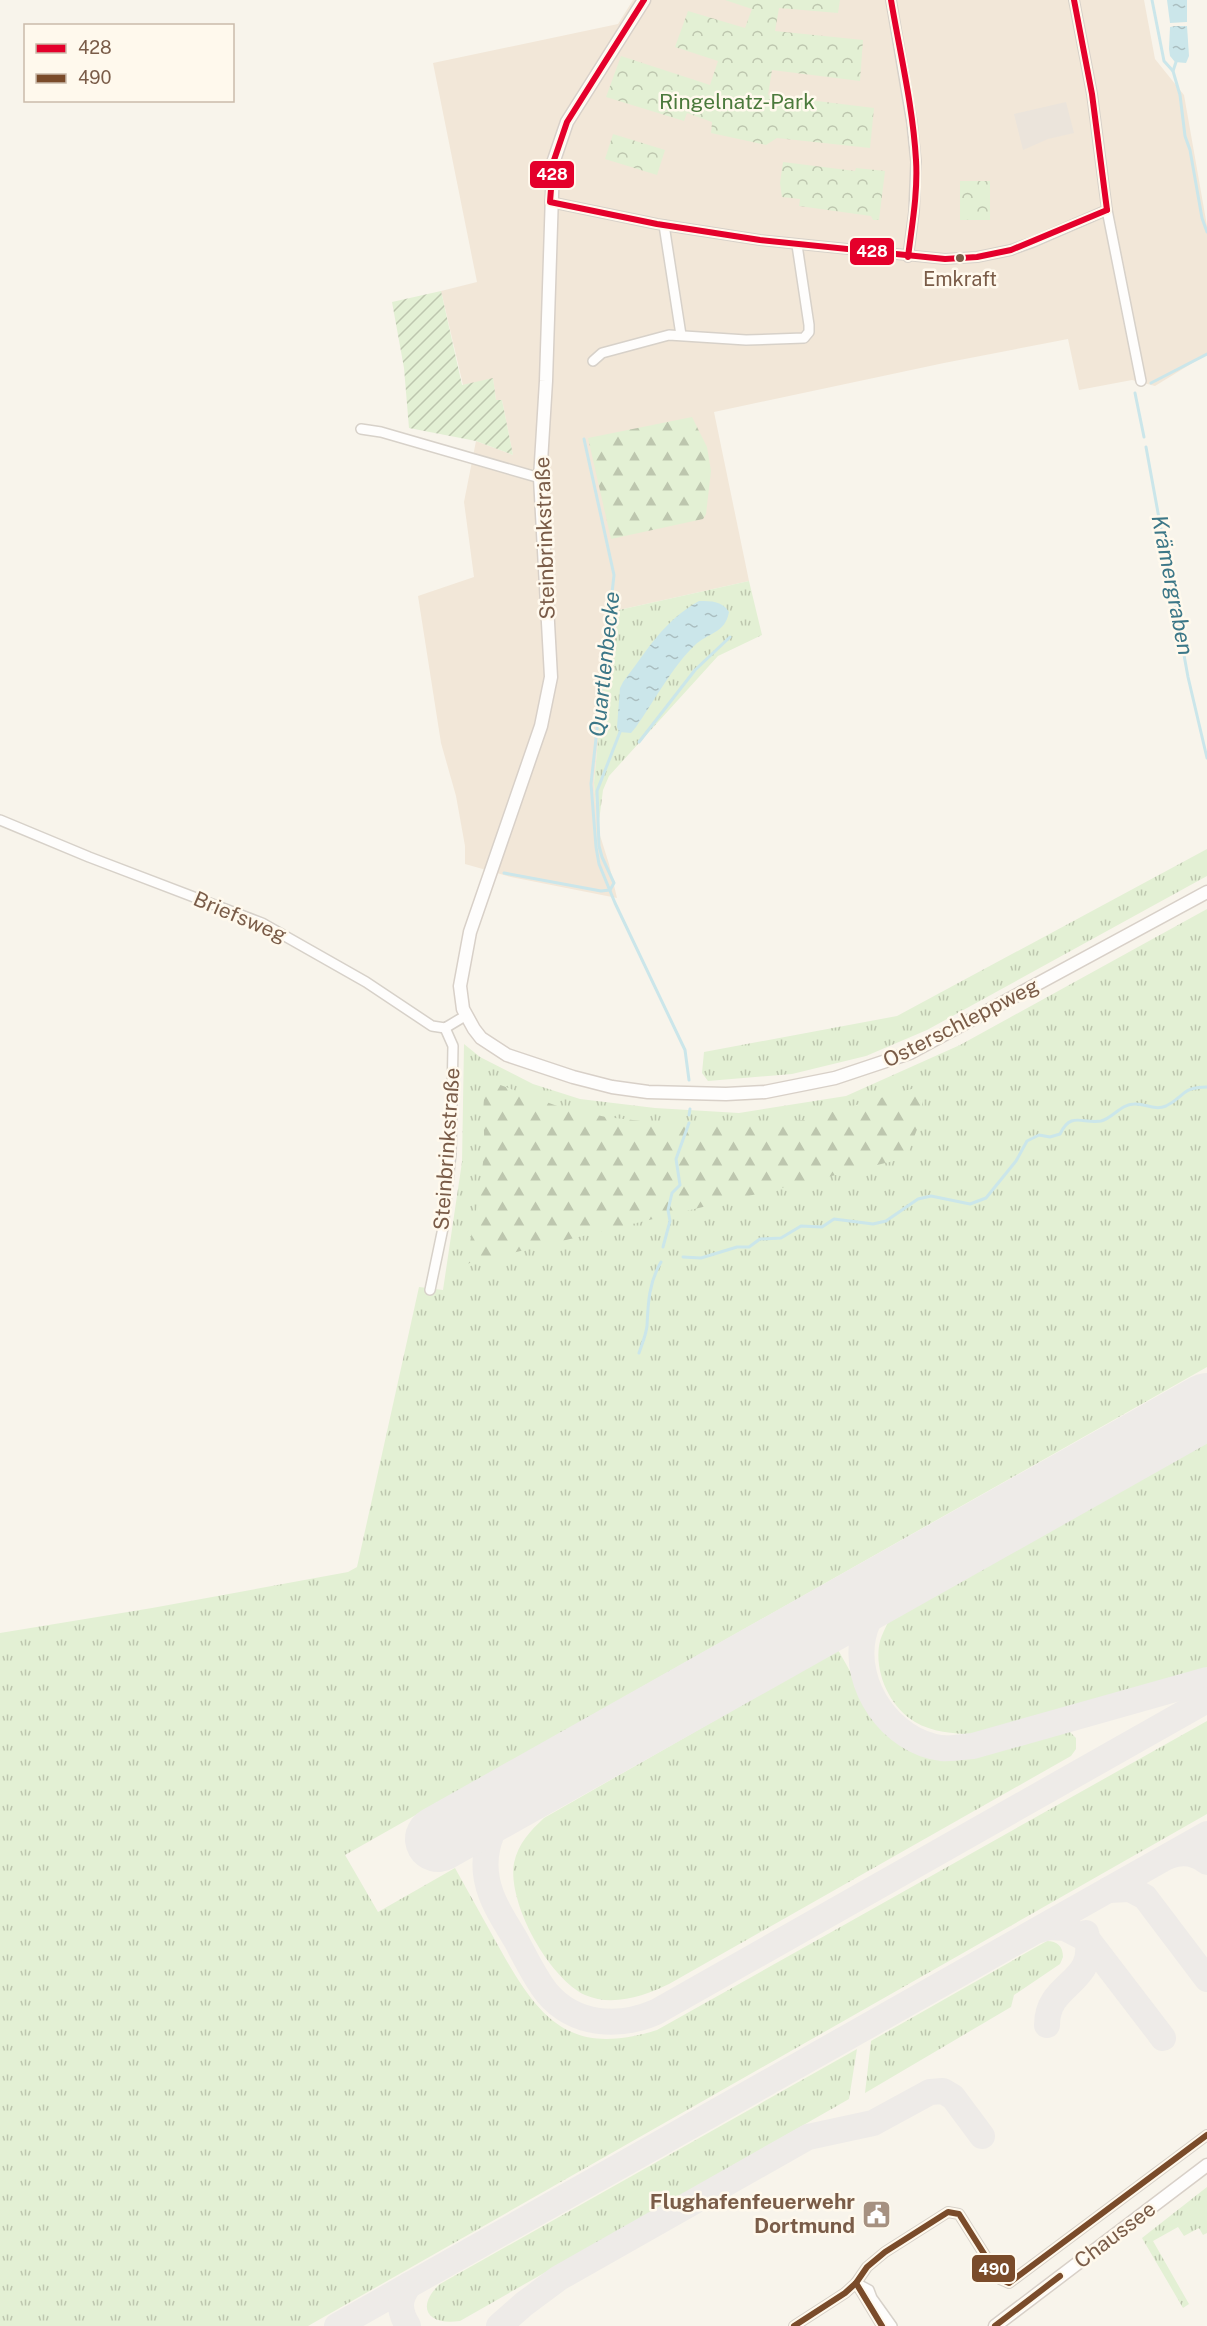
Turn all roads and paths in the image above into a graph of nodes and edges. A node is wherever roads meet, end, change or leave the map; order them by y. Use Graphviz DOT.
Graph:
graph roads {
  1 [pos="644,0"];
  2 [pos="891,0"];
  3 [pos="1074,0"];
  4 [pos="550,202"];
  5 [pos="1107,210"];
  6 [pos="664,225"];
  7 [pos="797,245"];
  8 [pos="908,257"];
  9 [pos="681,335"];
  10 [pos="593,361"];
  11 [pos="1141,381"];
  12 [pos="361,429"];
  13 [pos="540,478"];
  14 [pos="0,820"];
  15 [pos="1207,892"];
  16 [pos="465,1016"];
  17 [pos="445,1028"];
  18 [pos="430,1290"];
  19 [pos="1207,2135"];
  20 [pos="1207,2165"];
  21 [pos="856,2283"];
  22 [pos="794,2326"];
  23 [pos="882,2326"];
  24 [pos="892,2326"];
  25 [pos="995,2326"];
  1 -- 4 [label="street, Steinbrinkstraße"];
  2 -- 8 [label="street"];
  3 -- 5 [label="street"];
  4 -- 6 [label="street"];
  4 -- 13 [label="street, Steinbrinkstraße"];
  5 -- 8 [label="street"];
  5 -- 11 [label="street"];
  6 -- 7 [label="street"];
  6 -- 9 [label="street"];
  7 -- 8 [label="street"];
  7 -- 9 [label="street"];
  9 -- 10 [label="street"];
  12 -- 13 [label="street"];
  13 -- 16 [label="street, Steinbrinkstraße"];
  14 -- 17 [label="street, Briefsweg"];
  15 -- 16 [label="street, Osterschleppweg"];
  16 -- 17 [label="street"];
  17 -- 18 [label="street, Steinbrinkstraße"];
  19 -- 21 [label="street"];
  20 -- 25 [label="street, Chaussee"];
  21 -- 22 [label="street"];
  21 -- 23 [label="street"];
  21 -- 24 [label="street"];
}
